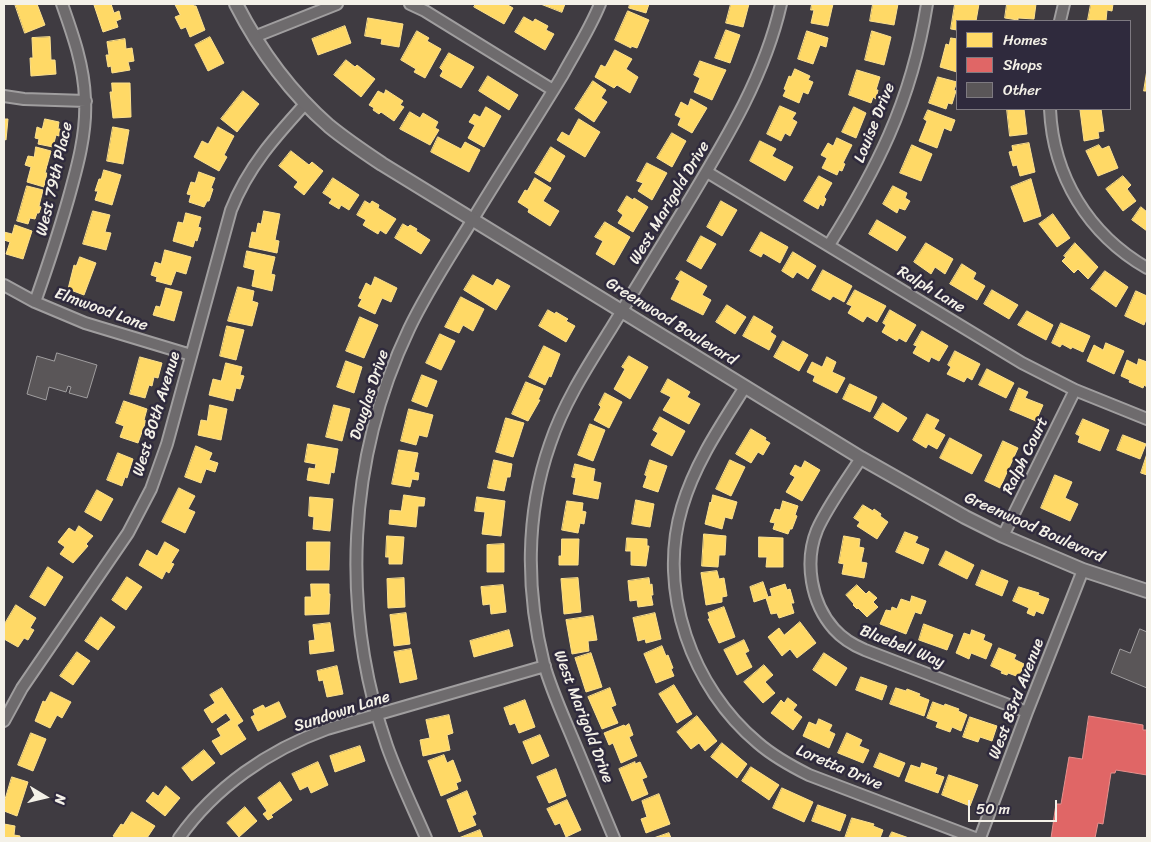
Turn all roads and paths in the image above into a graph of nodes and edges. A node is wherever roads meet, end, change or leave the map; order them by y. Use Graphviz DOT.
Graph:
graph roads {
  1 [pos="62,4"];
  2 [pos="236,4"];
  3 [pos="336,4"];
  4 [pos="410,4"];
  5 [pos="600,4"];
  6 [pos="781,4"];
  7 [pos="927,4"];
  8 [pos="1064,4"];
  9 [pos="1060,20"];
  10 [pos="254,37"];
  11 [pos="553,90"];
  12 [pos="4,96"];
  13 [pos="86,101"];
  14 [pos="306,103"];
  15 [pos="1050,110"];
  16 [pos="707,172"];
  17 [pos="473,219"];
  18 [pos="829,245"];
  19 [pos="1147,268"];
  20 [pos="4,285"];
  21 [pos="35,302"];
  22 [pos="622,310"];
  23 [pos="191,355"];
  24 [pos="745,387"];
  25 [pos="1075,390"];
  26 [pos="1147,419"];
  27 [pos="861,458"];
  28 [pos="1003,536"];
  29 [pos="1083,570"];
  30 [pos="1147,591"];
  31 [pos="545,666"];
  32 [pos="1027,712"];
  33 [pos="378,715"];
  34 [pos="4,721"];
  35 [pos="178,838"];
  36 [pos="426,838"];
  37 [pos="614,838"];
  38 [pos="975,838"];
  39 [pos="980,838"];
  1 -- 13 [label="street, West 79th Place"];
  2 -- 10 [label="street, Greenwood Boulevard"];
  3 -- 10 [label="street"];
  4 -- 11 [label="street"];
  5 -- 11 [label="street, Douglas Drive"];
  6 -- 16 [label="street, West Marigold Drive"];
  7 -- 18 [label="street, Louise Drive"];
  8 -- 9 [label="street"];
  10 -- 14 [label="street, Greenwood Boulevard"];
  11 -- 17 [label="street, Douglas Drive"];
  12 -- 13 [label="street"];
  13 -- 21 [label="street, West 79th Place"];
  14 -- 17 [label="street, Greenwood Boulevard"];
  14 -- 23 [label="street, West 80th Avenue"];
  15 -- 19 [label="street"];
  16 -- 18 [label="street, Ralph Lane"];
  16 -- 22 [label="street, West Marigold Drive"];
  17 -- 22 [label="street, Greenwood Boulevard"];
  17 -- 33 [label="street, Douglas Drive"];
  18 -- 25 [label="street, Ralph Lane"];
  20 -- 21 [label="street, Elmwood Lane"];
  21 -- 23 [label="street, Elmwood Lane"];
  22 -- 24 [label="street, Greenwood Boulevard"];
  22 -- 31 [label="street, West Marigold Drive"];
  23 -- 34 [label="street, West 80th Avenue"];
  24 -- 27 [label="street, Greenwood Boulevard"];
  24 -- 38 [label="street, Loretta Drive"];
  25 -- 26 [label="street, Ralph Lane"];
  25 -- 28 [label="street, Ralph Court"];
  27 -- 28 [label="street, Greenwood Boulevard"];
  27 -- 32 [label="street, Bluebell Way"];
  28 -- 29 [label="street, Greenwood Boulevard"];
  29 -- 30 [label="street, Greenwood Boulevard"];
  29 -- 32 [label="street, West 83rd Avenue"];
  31 -- 33 [label="street, Sundown Lane"];
  31 -- 37 [label="street, West Marigold Drive"];
  32 -- 39 [label="street, West 83rd Avenue"];
  33 -- 35 [label="street, Sundown Lane"];
  33 -- 36 [label="street, Douglas Drive"];
}
